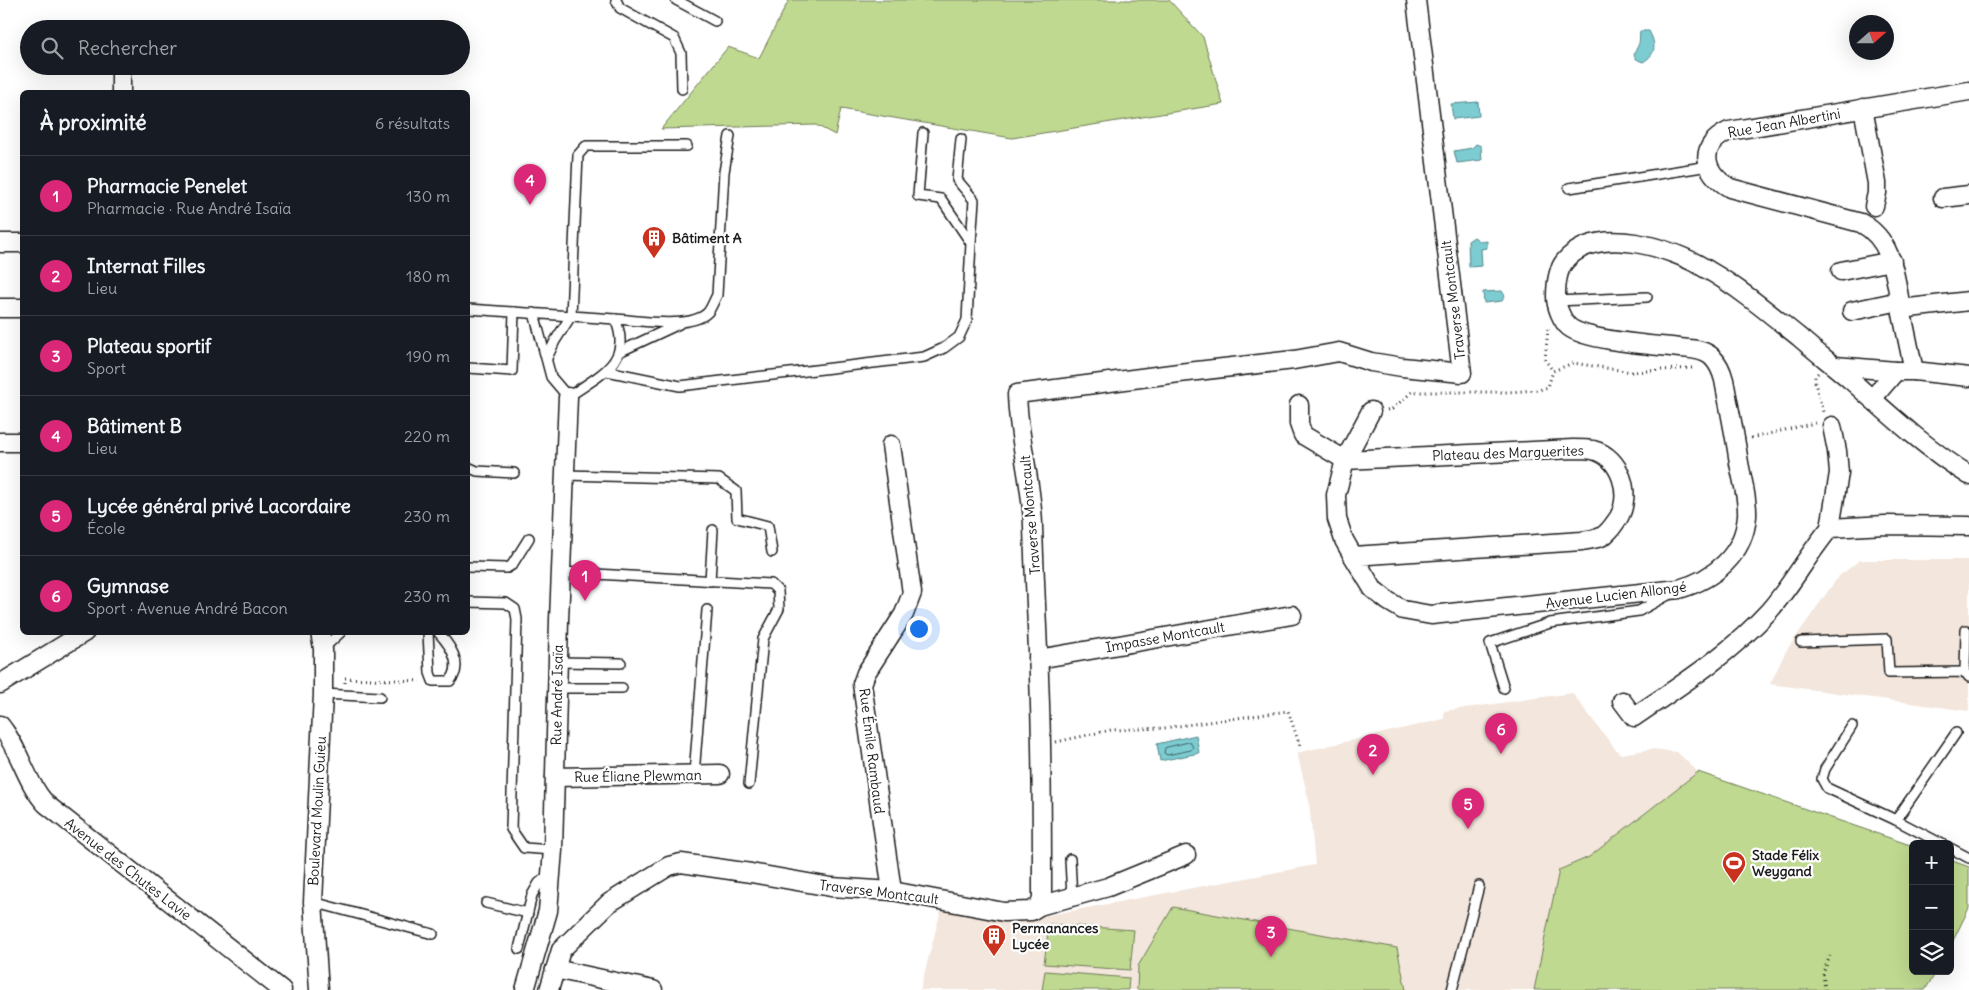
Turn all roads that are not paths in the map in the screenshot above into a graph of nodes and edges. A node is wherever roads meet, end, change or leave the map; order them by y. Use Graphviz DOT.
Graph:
graph roads {
  1 [pos="616,0"];
  2 [pos="676,0"];
  3 [pos="1416,0"];
  4 [pos="715,21"];
  5 [pos="121,75"];
  6 [pos="682,89"];
  7 [pos="121,90"];
  8 [pos="1969,90"];
  9 [pos="1863,108"];
  10 [pos="923,133"];
  11 [pos="730,136"];
  12 [pos="961,139"];
  13 [pos="687,146"];
  14 [pos="1709,166"];
  15 [pos="1569,188"];
  16 [pos="1969,194"];
  17 [pos="1944,198"];
  18 [pos="1874,206"];
  19 [pos="0,242"];
  20 [pos="20,243"];
  21 [pos="971,243"];
  22 [pos="1892,261"];
  23 [pos="1841,271"];
  24 [pos="1646,297"];
  25 [pos="1969,300"];
  26 [pos="1556,301"];
  27 [pos="1901,305"];
  28 [pos="0,308"];
  29 [pos="20,308"];
  30 [pos="470,309"];
  31 [pos="1852,311"];
  32 [pos="514,312"];
  33 [pos="534,313"];
  34 [pos="571,316"];
  35 [pos="615,319"];
  36 [pos="682,323"];
  37 [pos="619,352"];
  38 [pos="547,358"];
  39 [pos="1835,366"];
  40 [pos="470,368"];
  41 [pos="607,371"];
  42 [pos="1896,371"];
  43 [pos="1914,371"];
  44 [pos="1969,377"];
  45 [pos="568,397"];
  46 [pos="1872,398"];
  47 [pos="1299,405"];
  48 [pos="1371,411"];
  49 [pos="1829,423"];
  50 [pos="0,442"];
  51 [pos="20,442"];
  52 [pos="890,445"];
  53 [pos="1345,460"];
  54 [pos="470,468"];
  55 [pos="514,474"];
  56 [pos="565,475"];
  57 [pos="1969,475"];
  58 [pos="1969,526"];
  59 [pos="1830,528"];
  60 [pos="713,530"];
  61 [pos="528,538"];
  62 [pos="772,552"];
  63 [pos="1353,556"];
  64 [pos="470,567"];
  65 [pos="561,572"];
  66 [pos="710,580"];
  67 [pos="1679,589"];
  68 [pos="470,602"];
  69 [pos="708,610"];
  70 [pos="1292,615"];
  71 [pos="1966,630"];
  72 [pos="80,635"];
  73 [pos="335,635"];
  74 [pos="428,635"];
  75 [pos="441,635"];
  76 [pos="322,641"];
  77 [pos="1801,642"];
  78 [pos="1038,659"];
  79 [pos="558,662"];
  80 [pos="621,663"];
  81 [pos="1967,675"];
  82 [pos="0,684"];
  83 [pos="558,688"];
  84 [pos="622,688"];
  85 [pos="1504,688"];
  86 [pos="324,694"];
  87 [pos="380,697"];
  88 [pos="1622,701"];
  89 [pos="0,725"];
  90 [pos="1852,726"];
  91 [pos="1956,733"];
  92 [pos="694,774"];
  93 [pos="720,774"];
  94 [pos="555,777"];
  95 [pos="749,784"];
  96 [pos="1896,820"];
  97 [pos="1934,840"];
  98 [pos="553,850"];
  99 [pos="1954,850"];
  100 [pos="1186,855"];
  101 [pos="1969,858"];
  102 [pos="1070,860"];
  103 [pos="551,872"];
  104 [pos="1478,886"];
  105 [pos="892,891"];
  106 [pos="1072,898"];
  107 [pos="313,902"];
  108 [pos="486,903"];
  109 [pos="1039,906"];
  110 [pos="528,913"];
  111 [pos="433,934"];
  112 [pos="519,950"];
  113 [pos="555,970"];
  114 [pos="282,990"];
  115 [pos="319,990"];
  116 [pos="524,990"];
  117 [pos="549,990"];
  118 [pos="653,990"];
  119 [pos="1452,990"];
  1 -- 6 [label="lane"];
  2 -- 4 [label="lane"];
  3 -- 78 [label="street, Traverse Montcault"];
  5 -- 7 [label="street"];
  8 -- 9 [label="street, Rue Jean Albertini"];
  9 -- 14 [label="street, Rue Jean Albertini"];
  9 -- 18 [label="street"];
  10 -- 21 [label="lane"];
  11 -- 36 [label="lane"];
  12 -- 21 [label="lane"];
  13 -- 34 [label="lane"];
  14 -- 15 [label="lane"];
  14 -- 22 [label="street"];
  16 -- 17 [label="street"];
  19 -- 20 [label="street"];
  21 -- 41 [label="lane"];
  22 -- 23 [label="street"];
  22 -- 27 [label="street"];
  24 -- 26 [label="lane"];
  25 -- 27 [label="street"];
  26 -- 39 [label="street"];
  26 -- 67 [label="street, Avenue Lucien Allongé"];
  27 -- 31 [label="street"];
  27 -- 43 [label="street"];
  28 -- 29 [label="street"];
  30 -- 32 [label="lane"];
  32 -- 33 [label="lane"];
  32 -- 40 [label="lane"];
  33 -- 34 [label="lane"];
  33 -- 38 [label="lane"];
  34 -- 35 [label="lane"];
  34 -- 38 [label="lane"];
  35 -- 36 [label="lane"];
  35 -- 37 [label="lane"];
  36 -- 37 [label="lane"];
  37 -- 41 [label="lane"];
  38 -- 45 [label="lane"];
  39 -- 42 [label="street"];
  39 -- 46 [label="street"];
  41 -- 45 [label="lane"];
  42 -- 43 [label="street"];
  42 -- 46 [label="street"];
  43 -- 44 [label="street"];
  45 -- 56 [label="street, Rue André Isaïa"];
  46 -- 57 [label="street"];
  47 -- 53 [label="street"];
  48 -- 53 [label="street"];
  49 -- 59 [label="street"];
  50 -- 51 [label="street"];
  52 -- 105 [label="street, Rue Émile Rambaud"];
  53 -- 63 [label="street"];
  53 -- 63 [label="street, Plateau des Marguerites"];
  54 -- 55 [label="lane"];
  56 -- 62 [label="lane"];
  56 -- 65 [label="street, Rue André Isaïa"];
  58 -- 59 [label="street"];
  59 -- 88 [label="street"];
  60 -- 66 [label="lane"];
  61 -- 64 [label="lane"];
  63 -- 67 [label="street, Avenue Lucien Allongé"];
  65 -- 66 [label="lane"];
  65 -- 79 [label="street, Rue André Isaïa"];
  66 -- 95 [label="lane"];
  67 -- 85 [label="lane"];
  68 -- 98 [label="lane"];
  69 -- 92 [label="lane"];
  70 -- 78 [label="street, Impasse Montcault"];
  71 -- 81 [label="lane"];
  72 -- 82 [label="street"];
  73 -- 76 [label="lane"];
  74 -- 75 [label="lane"];
  76 -- 86 [label="street, Boulevard Moulin Guieu"];
  77 -- 81 [label="lane"];
  78 -- 109 [label="street, Traverse Montcault"];
  79 -- 80 [label="lane"];
  79 -- 83 [label="street, Rue André Isaïa"];
  83 -- 84 [label="lane"];
  83 -- 94 [label="street, Rue André Isaïa"];
  86 -- 87 [label="lane"];
  86 -- 107 [label="street, Boulevard Moulin Guieu"];
  89 -- 114 [label="street, Avenue des Chutes Lavie"];
  90 -- 96 [label="lane"];
  91 -- 96 [label="lane"];
  92 -- 93 [label="street, Rue Éliane Plewman"];
  92 -- 94 [label="street, Rue Éliane Plewman"];
  94 -- 98 [label="street, Rue André Isaïa"];
  96 -- 97 [label="lane"];
  98 -- 103 [label="street, Rue André Isaïa"];
  99 -- 101 [label="lane"];
  100 -- 106 [label="street"];
  102 -- 106 [label="lane"];
  103 -- 110 [label="lane"];
  103 -- 116 [label="street, Rue André Isaïa"];
  104 -- 119 [label="lane"];
  105 -- 109 [label="street, Traverse Montcault"];
  105 -- 113 [label="street, Traverse Montcault"];
  106 -- 109 [label="street"];
  107 -- 111 [label="lane"];
  107 -- 115 [label="street, Boulevard Moulin Guieu"];
  108 -- 110 [label="lane"];
  110 -- 112 [label="lane"];
  113 -- 117 [label="street, Traverse Montcault"];
  113 -- 118 [label="street"];
}
